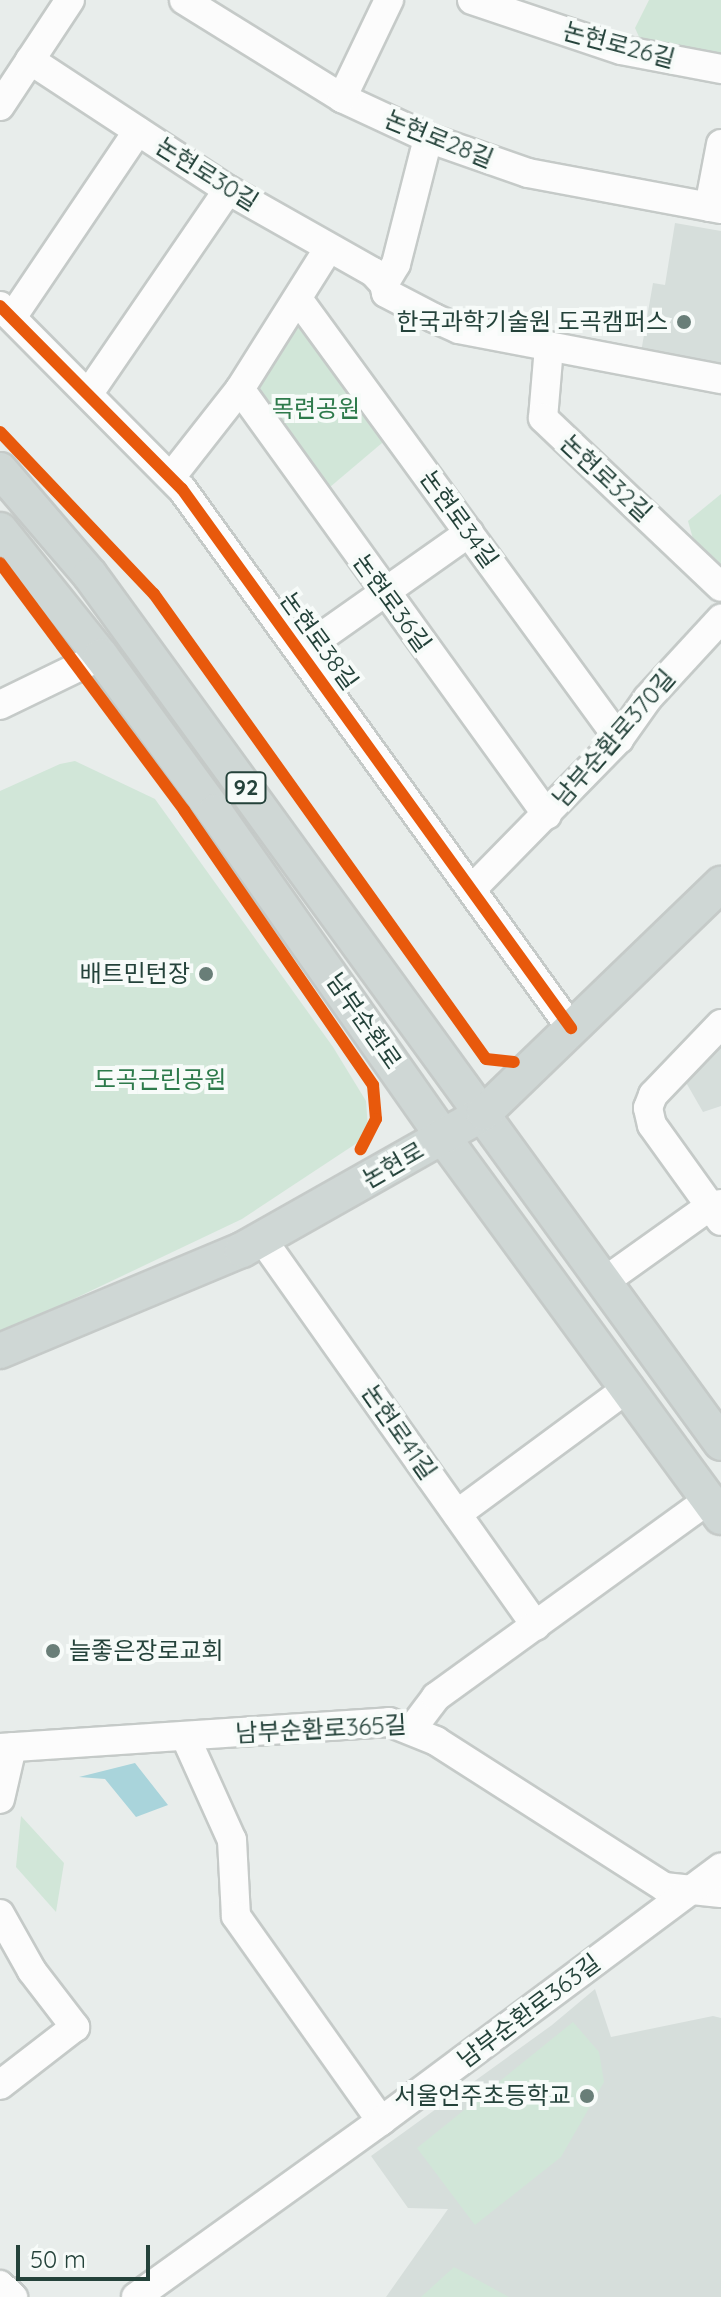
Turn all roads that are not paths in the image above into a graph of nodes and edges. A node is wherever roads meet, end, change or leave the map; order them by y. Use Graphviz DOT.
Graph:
graph roads {
  1 [pos="70,0"];
  2 [pos="184,0"];
  3 [pos="389,0"];
  4 [pos="472,0"];
  5 [pos="30,60"];
  6 [pos="721,69"];
  7 [pos="342,98"];
  8 [pos="0,106"];
  9 [pos="138,131"];
  10 [pos="428,138"];
  11 [pos="721,144"];
  12 [pos="228,190"];
  13 [pos="715,208"];
  14 [pos="328,249"];
  15 [pos="384,284"];
  16 [pos="298,299"];
  17 [pos="6,311"];
  18 [pos="549,347"];
  19 [pos="721,379"];
  20 [pos="240,389"];
  21 [pos="89,393"];
  22 [pos="0,470"];
  23 [pos="171,477"];
  24 [pos="0,530"];
  25 [pos="469,533"];
  26 [pos="721,587"];
  27 [pos="384,591"];
  28 [pos="721,619"];
  29 [pos="300,652"];
  30 [pos="101,656"];
  31 [pos="0,705"];
  32 [pos="619,739"];
  33 [pos="547,815"];
  34 [pos="721,884"];
  35 [pos="472,889"];
  36 [pos="721,1024"];
  37 [pos="571,1028"];
  38 [pos="484,1113"];
  39 [pos="443,1137"];
  40 [pos="717,1210"];
  41 [pos="262,1239"];
  42 [pos="605,1281"];
  43 [pos="0,1351"];
  44 [pos="629,1387"];
  45 [pos="721,1443"];
  46 [pos="715,1509"];
  47 [pos="457,1514"];
  48 [pos="536,1626"];
  49 [pos="412,1729"];
  50 [pos="185,1736"];
  51 [pos="6,1747"];
  52 [pos="0,1799"];
  53 [pos="721,1868"];
  54 [pos="687,1892"];
  55 [pos="721,1893"];
  56 [pos="0,1914"];
  57 [pos="0,2085"];
  58 [pos="381,2121"];
  59 [pos="0,2285"];
  60 [pos="13,2297"];
  61 [pos="136,2297"];
  1 -- 5 [label="street"];
  2 -- 7 [label="street, 논현로28길"];
  3 -- 7 [label="street"];
  4 -- 6 [label="street, 논현로26길"];
  5 -- 8 [label="street"];
  5 -- 9 [label="street, 논현로30길"];
  7 -- 10 [label="street, 논현로28길"];
  9 -- 12 [label="street, 논현로30길"];
  9 -- 17 [label="street, 논현로38길"];
  10 -- 13 [label="street, 논현로28길"];
  10 -- 15 [label="street"];
  11 -- 13 [label="street"];
  12 -- 14 [label="street, 논현로30길"];
  12 -- 21 [label="street"];
  14 -- 15 [label="street, 논현로30길"];
  14 -- 16 [label="street"];
  15 -- 18 [label="street, 논현로30길"];
  16 -- 20 [label="street"];
  16 -- 25 [label="street, 논현로34길"];
  17 -- 21 [label="street, 논현로38길"];
  18 -- 19 [label="street, 논현로30길"];
  18 -- 26 [label="street, 논현로32길"];
  20 -- 23 [label="street"];
  20 -- 27 [label="street, 논현로36길"];
  21 -- 23 [label="street, 논현로38길"];
  22 -- 38 [label="main road, 남부순환로 / 92"];
  23 -- 29 [label="street, 논현로38길"];
  24 -- 30 [label="main road, 남부순환로 / 92"];
  25 -- 27 [label="street"];
  25 -- 32 [label="street, 논현로34길"];
  27 -- 29 [label="street"];
  27 -- 33 [label="street, 논현로36길"];
  28 -- 32 [label="street, 남부순환로370길"];
  29 -- 35 [label="street, 논현로38길"];
  30 -- 31 [label="street"];
  30 -- 39 [label="main road, 남부순환로 / 92"];
  32 -- 33 [label="street, 남부순환로370길"];
  33 -- 35 [label="street, 남부순환로370길"];
  34 -- 37 [label="main road, 논현로"];
  35 -- 37 [label="street, 논현로38길"];
  36 -- 40 [label="street"];
  37 -- 38 [label="main road, 논현로"];
  38 -- 39 [label="main road, 논현로"];
  38 -- 42 [label="main road, 남부순환로 / 92"];
  39 -- 41 [label="main road, 논현로"];
  39 -- 44 [label="main road, 남부순환로 / 92"];
  40 -- 42 [label="street"];
  41 -- 43 [label="main road, 논현로"];
  41 -- 47 [label="street, 논현로41길"];
  42 -- 45 [label="main road, 남부순환로 / 92"];
  44 -- 46 [label="main road, 남부순환로 / 92"];
  44 -- 47 [label="street"];
  46 -- 48 [label="street, 남부순환로365길"];
  47 -- 48 [label="street, 논현로41길"];
  48 -- 49 [label="street, 남부순환로365길"];
  49 -- 50 [label="street, 남부순환로365길"];
  49 -- 54 [label="street"];
  50 -- 51 [label="street, 남부순환로365길"];
  50 -- 58 [label="street"];
  51 -- 52 [label="street"];
  53 -- 54 [label="street, 남부순환로363길"];
  54 -- 55 [label="street"];
  54 -- 58 [label="street, 남부순환로363길"];
  56 -- 57 [label="street"];
  58 -- 61 [label="street, 남부순환로363길"];
  59 -- 60 [label="street"];
}
